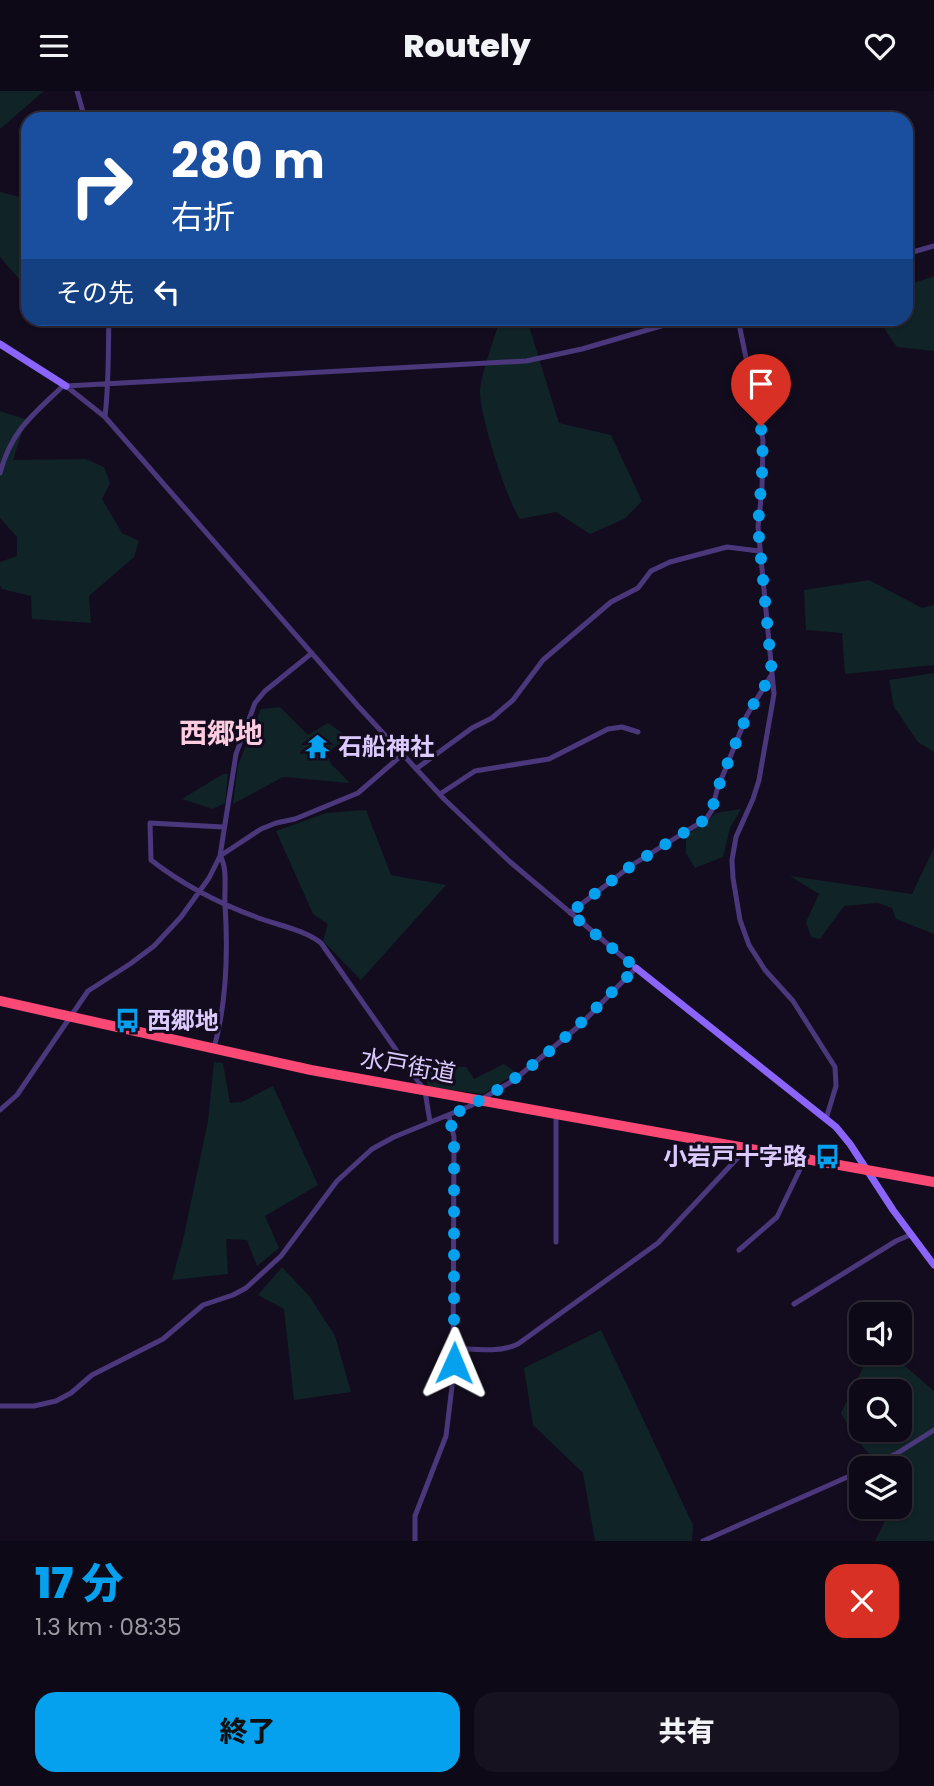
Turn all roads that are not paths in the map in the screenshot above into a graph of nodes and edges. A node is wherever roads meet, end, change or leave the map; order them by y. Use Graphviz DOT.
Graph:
graph roads {
  1 [pos="77,91"];
  2 [pos="83,112"];
  3 [pos="934,246"];
  4 [pos="913,252"];
  5 [pos="109,326"];
  6 [pos="661,326"];
  7 [pos="739,326"];
  8 [pos="0,344"];
  9 [pos="110,384"];
  10 [pos="65,386"];
  11 [pos="106,417"];
  12 [pos="0,473"];
  13 [pos="759,551"];
  14 [pos="312,653"];
  15 [pos="772,674"];
  16 [pos="638,732"];
  17 [pos="402,754"];
  18 [pos="416,769"];
  19 [pos="440,795"];
  20 [pos="223,827"];
  21 [pos="220,856"];
  22 [pos="199,892"];
  23 [pos="225,905"];
  24 [pos="570,913"];
  25 [pos="636,968"];
  26 [pos="0,1001"];
  27 [pos="70,1017"];
  28 [pos="214,1049"];
  29 [pos="425,1091"];
  30 [pos="482,1101"];
  31 [pos="0,1110"];
  32 [pos="556,1115"];
  33 [pos="449,1116"];
  34 [pos="826,1119"];
  35 [pos="430,1122"];
  36 [pos="746,1149"];
  37 [pos="805,1160"];
  38 [pos="866,1170"];
  39 [pos="934,1182"];
  40 [pos="910,1235"];
  41 [pos="556,1242"];
  42 [pos="739,1249"];
  43 [pos="934,1265"];
  44 [pos="794,1304"];
  45 [pos="455,1348"];
  46 [pos="0,1406"];
  47 [pos="934,1430"];
  48 [pos="892,1456"];
  49 [pos="849,1476"];
  50 [pos="415,1541"];
  51 [pos="703,1541"];
  1 -- 2 [label="street"];
  3 -- 4 [label="street"];
  5 -- 9 [label="street"];
  6 -- 9 [label="street"];
  7 -- 13 [label="street"];
  8 -- 10 [label="street"];
  9 -- 10 [label="street"];
  9 -- 11 [label="street"];
  10 -- 11 [label="street"];
  10 -- 12 [label="street"];
  11 -- 14 [label="street"];
  13 -- 15 [label="street"];
  13 -- 18 [label="street"];
  14 -- 17 [label="street"];
  14 -- 20 [label="street"];
  15 -- 24 [label="street"];
  15 -- 34 [label="street"];
  16 -- 19 [label="street"];
  17 -- 18 [label="street"];
  17 -- 21 [label="street"];
  18 -- 19 [label="street"];
  19 -- 24 [label="street"];
  20 -- 21 [label="street"];
  20 -- 22 [label="street"];
  21 -- 22 [label="street"];
  21 -- 23 [label="street"];
  22 -- 23 [label="street"];
  22 -- 27 [label="street"];
  23 -- 28 [label="street"];
  23 -- 29 [label="street"];
  24 -- 25 [label="street"];
  25 -- 30 [label="street"];
  25 -- 34 [label="street"];
  26 -- 27 [label="highway, 水戸街道"];
  27 -- 28 [label="highway, 水戸街道"];
  27 -- 31 [label="street"];
  28 -- 29 [label="highway, 水戸街道"];
  29 -- 30 [label="highway, 水戸街道"];
  29 -- 35 [label="street"];
  30 -- 32 [label="highway, 水戸街道"];
  30 -- 33 [label="street"];
  32 -- 36 [label="highway, 水戸街道"];
  32 -- 41 [label="street"];
  33 -- 35 [label="street"];
  33 -- 45 [label="street"];
  34 -- 38 [label="street"];
  35 -- 46 [label="street"];
  36 -- 37 [label="highway, 水戸街道"];
  36 -- 45 [label="street"];
  37 -- 38 [label="highway, 水戸街道"];
  37 -- 42 [label="street"];
  38 -- 39 [label="highway, 水戸街道"];
  38 -- 40 [label="street"];
  40 -- 43 [label="street"];
  40 -- 44 [label="street"];
  45 -- 50 [label="street"];
  47 -- 48 [label="street"];
  49 -- 51 [label="street"];
}
